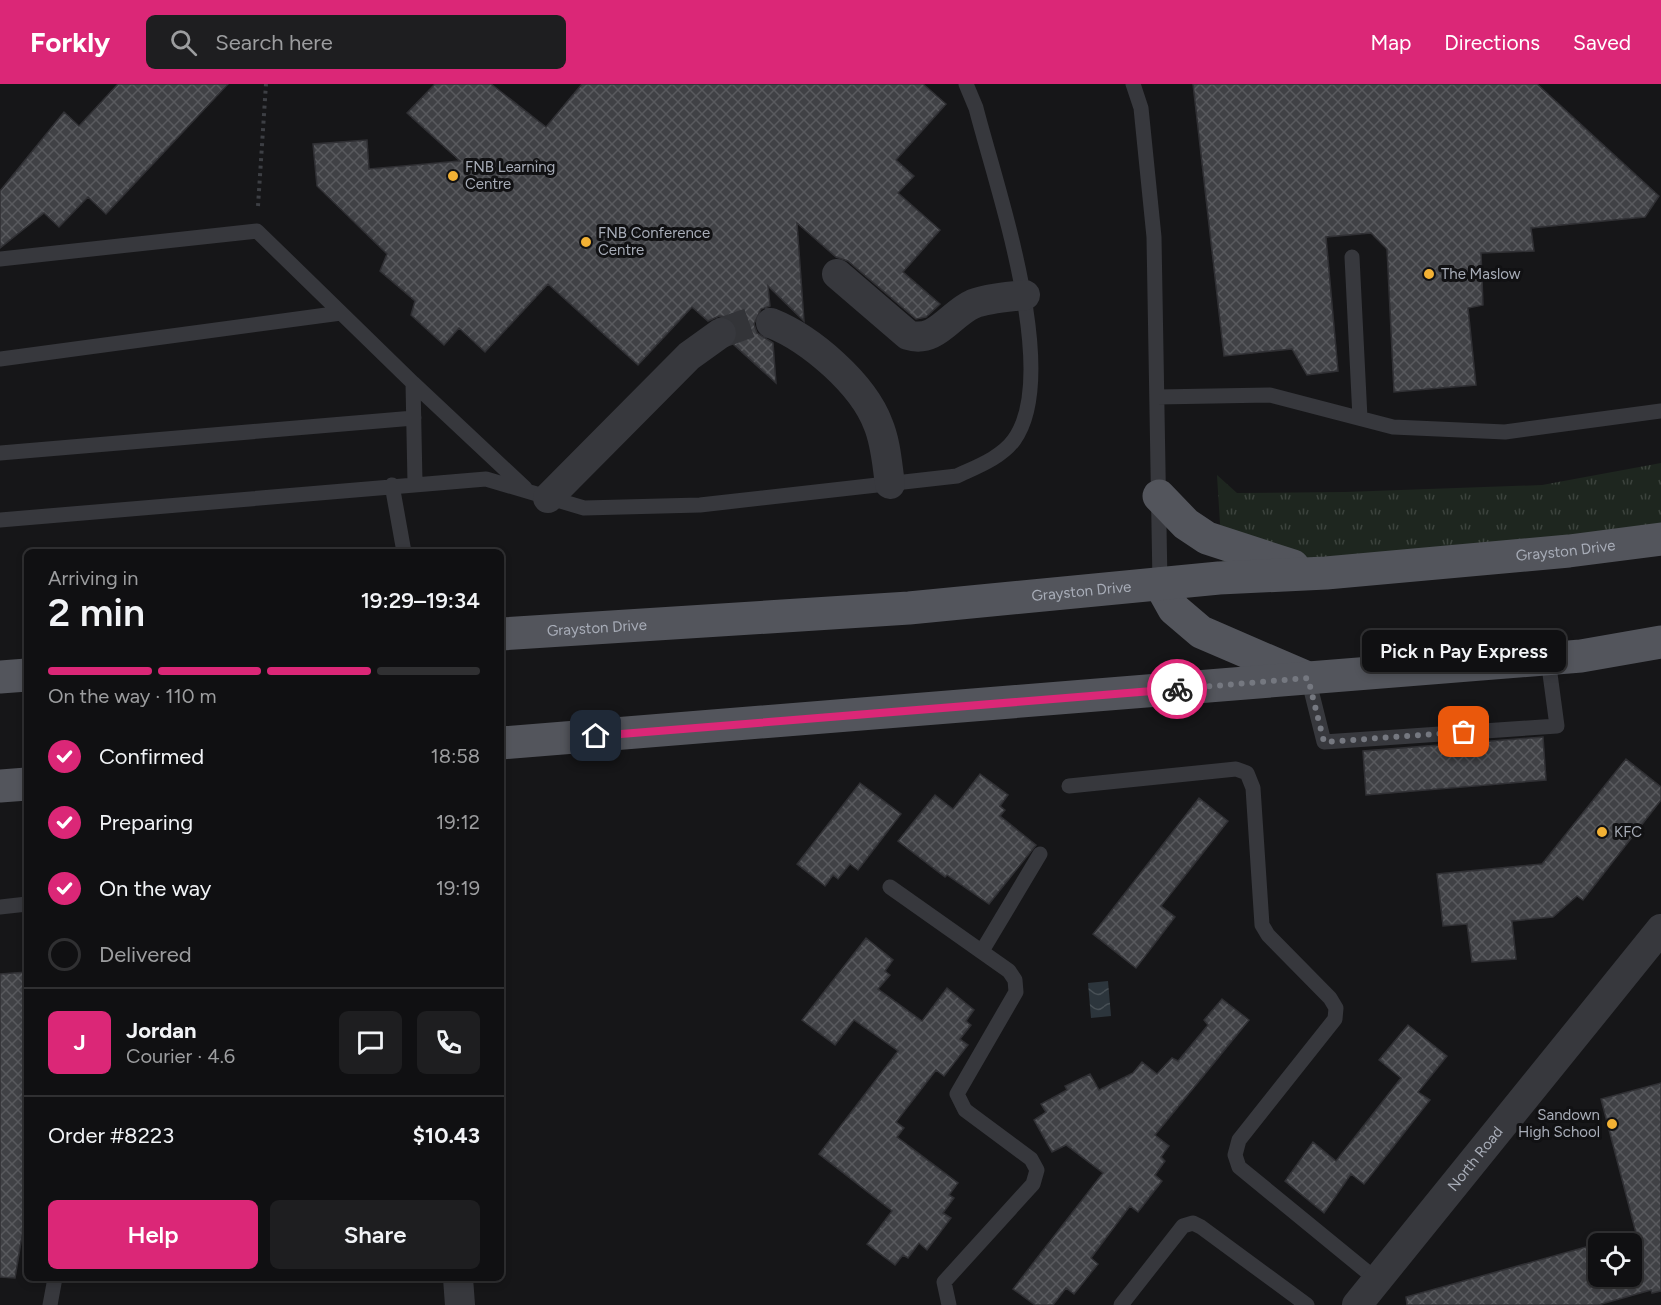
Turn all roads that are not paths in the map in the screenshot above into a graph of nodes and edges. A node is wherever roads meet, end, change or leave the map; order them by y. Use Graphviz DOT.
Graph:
graph roads {
  1 [pos="966,84"];
  2 [pos="1133,84"];
  3 [pos="1352,257"];
  4 [pos="0,259"];
  5 [pos="837,274"];
  6 [pos="1025,295"];
  7 [pos="341,312"];
  8 [pos="771,323"];
  9 [pos="721,333"];
  10 [pos="0,359"];
  11 [pos="413,382"];
  12 [pos="1157,397"];
  13 [pos="1661,411"];
  14 [pos="414,418"];
  15 [pos="1360,418"];
  16 [pos="0,453"];
  17 [pos="416,483"];
  18 [pos="891,484"];
  19 [pos="392,485"];
  20 [pos="537,493"];
  21 [pos="1159,496"];
  22 [pos="0,520"];
  23 [pos="1661,539"];
  24 [pos="403,549"];
  25 [pos="1326,573"];
  26 [pos="1160,584"];
  27 [pos="504,634"];
  28 [pos="1661,642"];
  29 [pos="1548,659"];
  30 [pos="24,675"];
  31 [pos="0,677"];
  32 [pos="1308,678"];
  33 [pos="504,743"];
  34 [pos="24,784"];
  35 [pos="0,786"];
  36 [pos="1069,786"];
  37 [pos="1040,854"];
  38 [pos="890,887"];
  39 [pos="24,904"];
  40 [pos="0,907"];
  41 [pos="1659,934"];
  42 [pos="982,951"];
  43 [pos="54,1281"];
  44 [pos="458,1281"];
  45 [pos="1377,1281"];
  46 [pos="50,1305"];
  47 [pos="460,1305"];
  48 [pos="949,1305"];
  49 [pos="1120,1305"];
  50 [pos="1307,1305"];
  51 [pos="1357,1305"];
  1 -- 6 [label="lane"];
  2 -- 12 [label="lane"];
  3 -- 15 [label="lane"];
  4 -- 7 [label="lane"];
  5 -- 6 [label="street"];
  6 -- 18 [label="lane"];
  7 -- 10 [label="lane"];
  7 -- 11 [label="lane"];
  8 -- 18 [label="street"];
  9 -- 20 [label="street"];
  11 -- 14 [label="lane"];
  11 -- 20 [label="lane"];
  12 -- 15 [label="lane"];
  12 -- 21 [label="lane"];
  13 -- 15 [label="lane"];
  14 -- 16 [label="lane"];
  14 -- 17 [label="lane"];
  17 -- 19 [label="lane"];
  17 -- 20 [label="lane"];
  18 -- 20 [label="lane"];
  19 -- 22 [label="lane"];
  19 -- 24 [label="lane"];
  21 -- 25 [label="main road"];
  21 -- 26 [label="lane"];
  23 -- 25 [label="main road, Grayston Drive"];
  25 -- 26 [label="main road, Grayston Drive"];
  26 -- 27 [label="main road, Grayston Drive"];
  26 -- 32 [label="main road"];
  28 -- 29 [label="main road"];
  29 -- 32 [label="main road"];
  29 -- 32 [label="lane"];
  30 -- 31 [label="main road"];
  32 -- 33 [label="main road"];
  34 -- 35 [label="main road"];
  36 -- 45 [label="lane"];
  37 -- 42 [label="lane"];
  38 -- 42 [label="lane"];
  39 -- 40 [label="lane"];
  41 -- 45 [label="street, North Road"];
  42 -- 48 [label="lane"];
  43 -- 46 [label="lane"];
  44 -- 47 [label="street"];
  45 -- 51 [label="street, North Road"];
  49 -- 50 [label="lane"];
}
